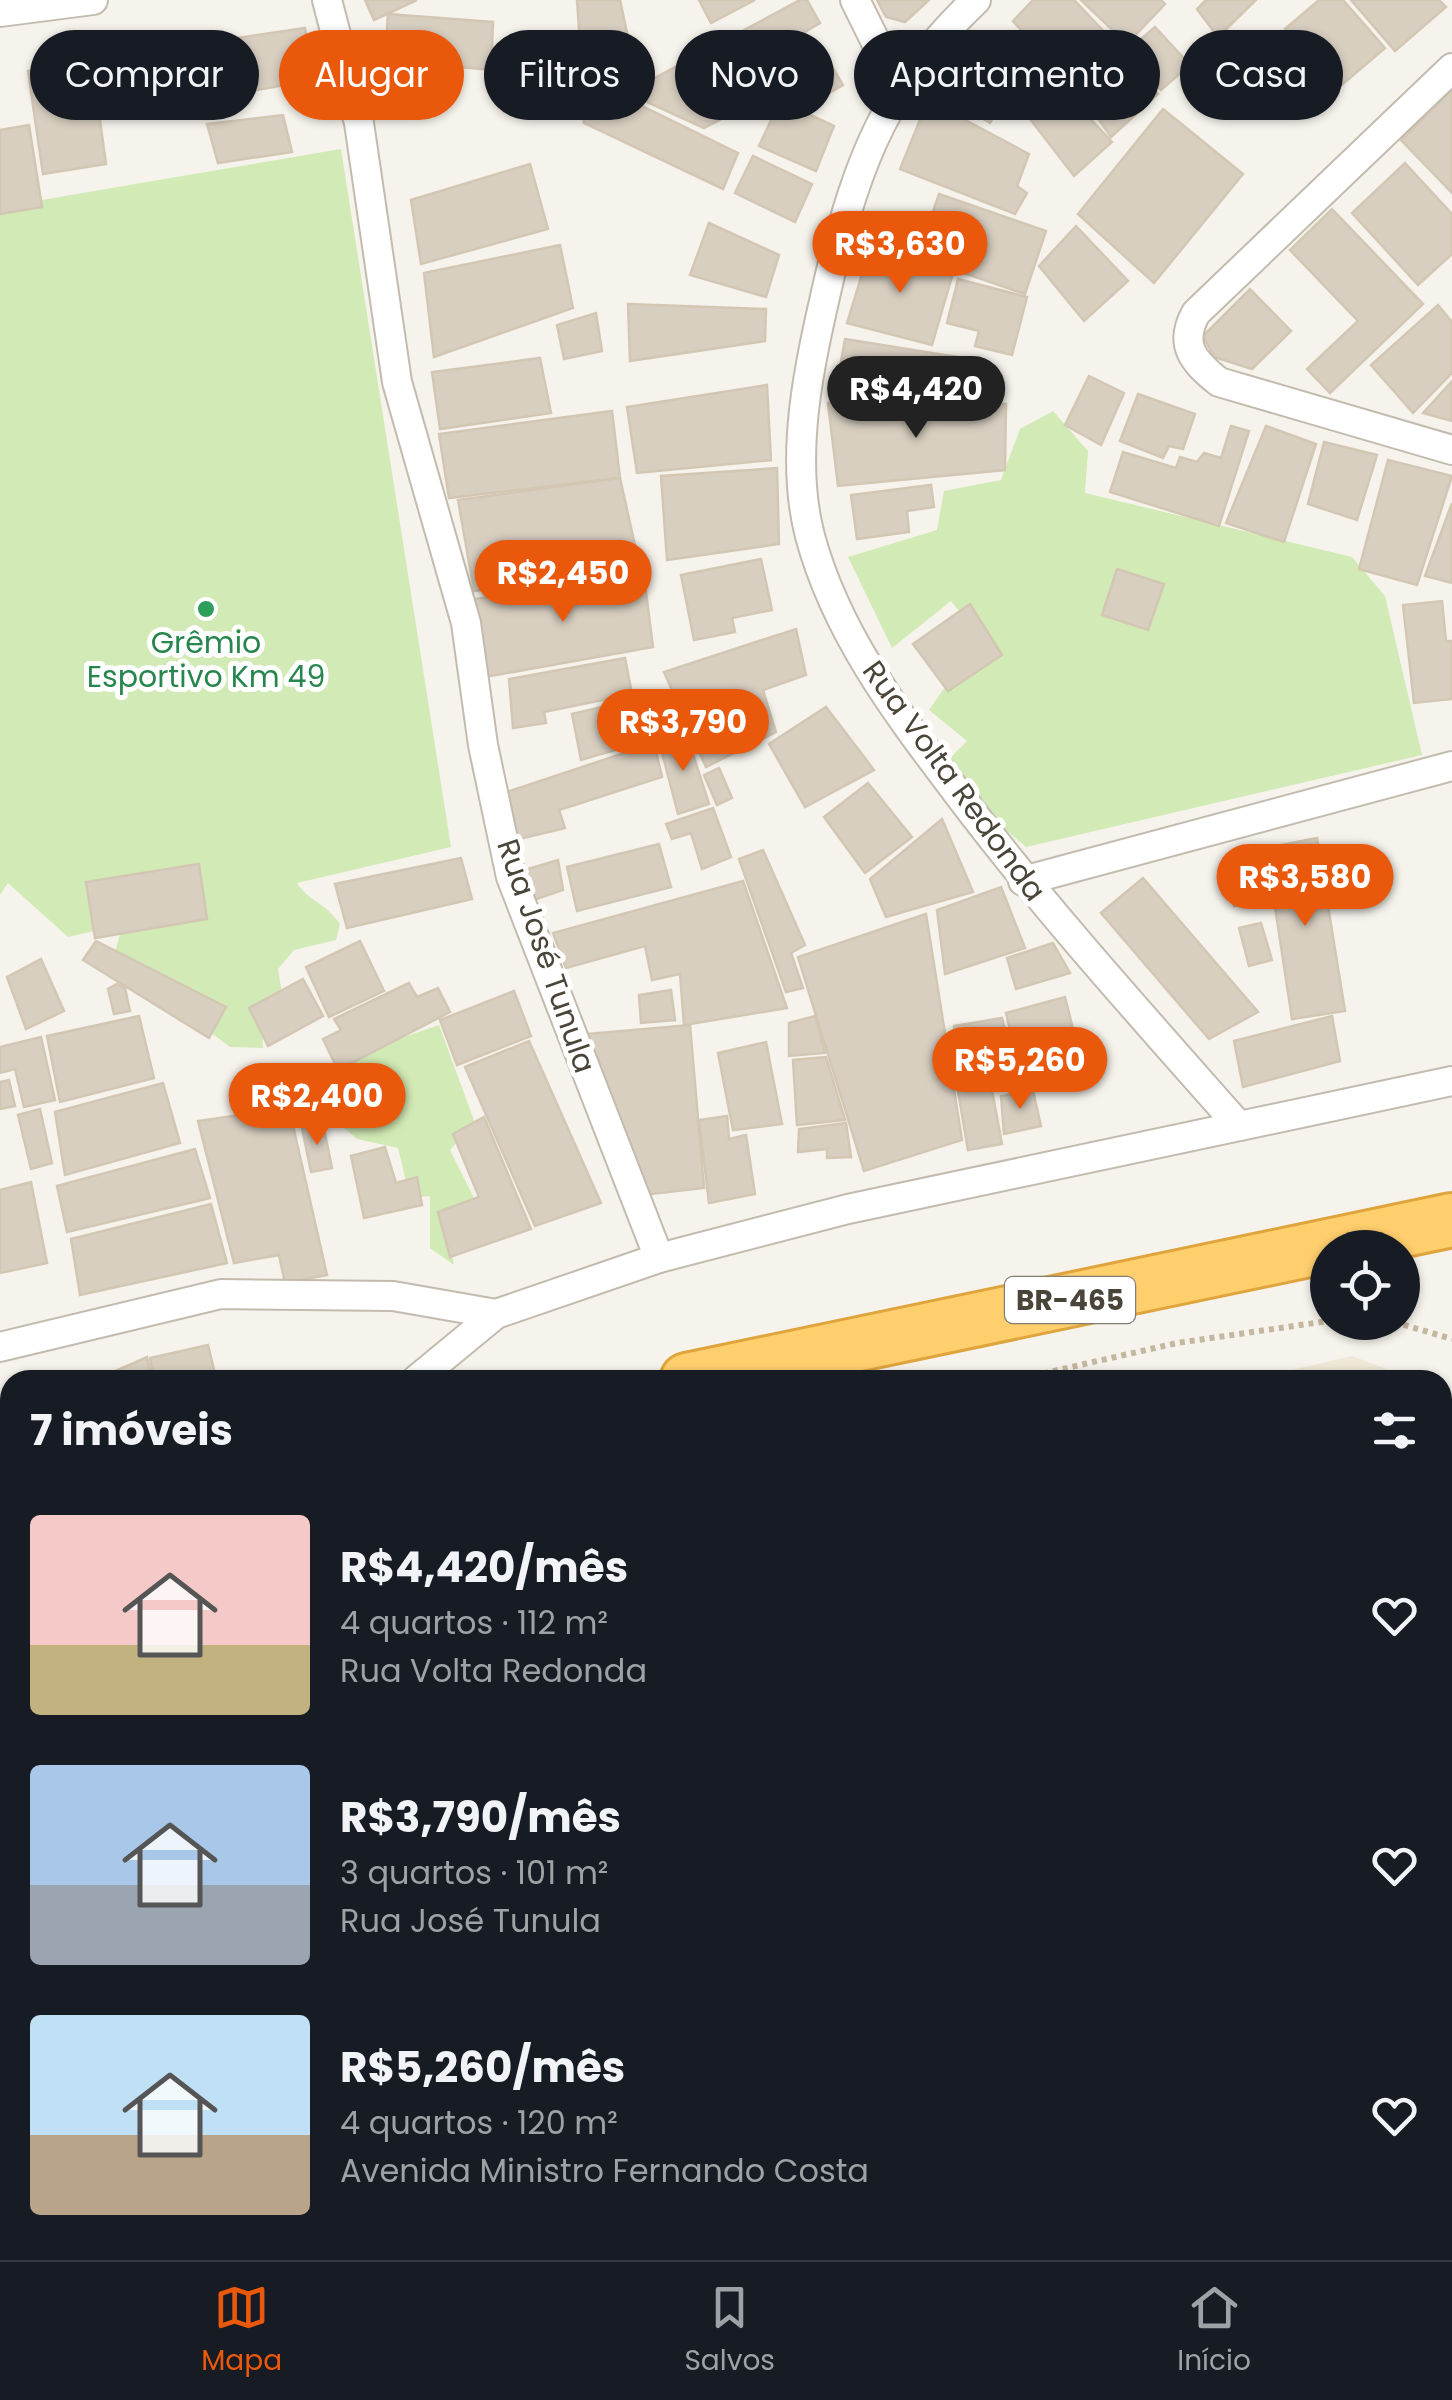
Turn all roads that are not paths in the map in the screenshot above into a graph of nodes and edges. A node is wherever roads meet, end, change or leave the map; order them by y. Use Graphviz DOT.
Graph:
graph roads {
  1 [pos="93,0"];
  2 [pos="327,0"];
  3 [pos="855,0"];
  4 [pos="976,0"];
  5 [pos="0,12"];
  6 [pos="870,30"];
  7 [pos="944,30"];
  8 [pos="1452,68"];
  9 [pos="882,120"];
  10 [pos="1452,450"];
  11 [pos="1452,766"];
  12 [pos="1024,881"];
  13 [pos="1452,1080"];
  14 [pos="1239,1126"];
  15 [pos="1452,1220"];
  16 [pos="659,1258"];
  17 [pos="496,1314"];
  18 [pos="0,1347"];
  19 [pos="428,1370"];
  20 [pos="735,1370"];
  1 -- 5 [label="street"];
  2 -- 16 [label="street, Rua José Tunula"];
  3 -- 6 [label="street"];
  4 -- 7 [label="street, Rua Volta Redonda"];
  8 -- 10 [label="street"];
  9 -- 12 [label="street, Rua Volta Redonda"];
  11 -- 12 [label="street"];
  12 -- 14 [label="street, Rua Volta Redonda"];
  13 -- 14 [label="street"];
  14 -- 16 [label="street"];
  15 -- 20 [label="highway, BR-465"];
  16 -- 17 [label="street"];
  17 -- 18 [label="street"];
  17 -- 19 [label="street"];
}
